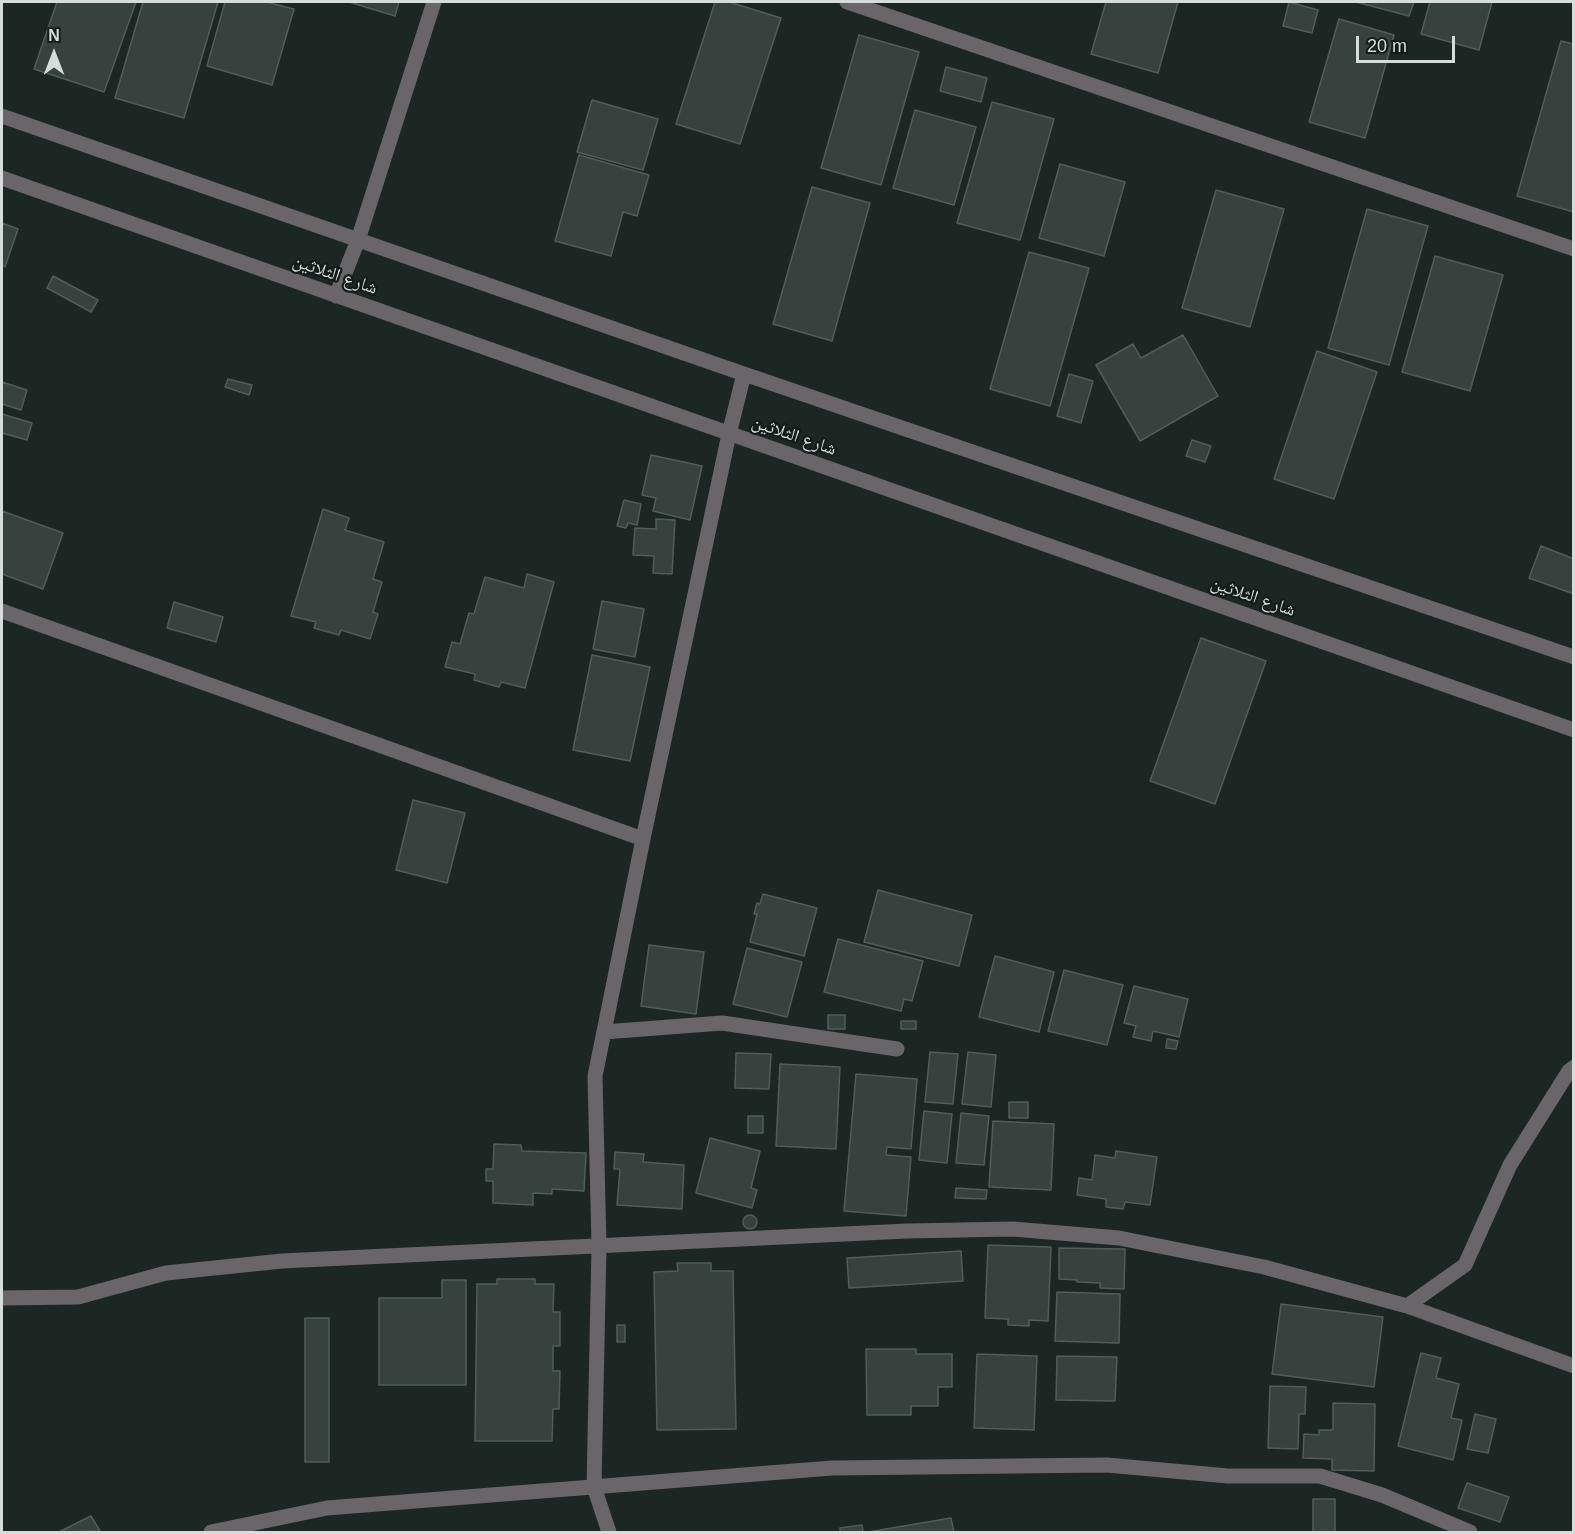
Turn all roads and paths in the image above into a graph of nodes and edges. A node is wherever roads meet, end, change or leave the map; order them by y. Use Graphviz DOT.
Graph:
graph roads {
  1 [pos="434,2"];
  2 [pos="847,2"];
  3 [pos="2,116"];
  4 [pos="2,178"];
  5 [pos="358,240"];
  6 [pos="1574,249"];
  7 [pos="336,296"];
  8 [pos="744,374"];
  9 [pos="729,434"];
  10 [pos="2,611"];
  11 [pos="1574,657"];
  12 [pos="1574,730"];
  13 [pos="643,839"];
  14 [pos="604,1032"];
  15 [pos="897,1049"];
  16 [pos="1574,1067"];
  17 [pos="599,1246"];
  18 [pos="2,1298"];
  19 [pos="1407,1305"];
  20 [pos="1574,1366"];
  21 [pos="594,1488"];
  22 [pos="211,1533"];
  23 [pos="609,1533"];
  24 [pos="1470,1533"];
  1 -- 5 [label="street"];
  2 -- 6 [label="street"];
  3 -- 5 [label="street"];
  4 -- 7 [label="street, شارع الثلاثين"];
  5 -- 7 [label="street"];
  5 -- 8 [label="street"];
  7 -- 9 [label="street, شارع الثلاثين"];
  8 -- 9 [label="street"];
  8 -- 11 [label="street"];
  9 -- 12 [label="street, شارع الثلاثين"];
  9 -- 13 [label="street"];
  10 -- 13 [label="street"];
  13 -- 14 [label="street"];
  14 -- 15 [label="street"];
  14 -- 17 [label="street"];
  16 -- 19 [label="street"];
  17 -- 18 [label="street"];
  17 -- 19 [label="street"];
  17 -- 21 [label="street"];
  19 -- 20 [label="street"];
  21 -- 22 [label="street"];
  21 -- 23 [label="street"];
  21 -- 24 [label="street"];
}
